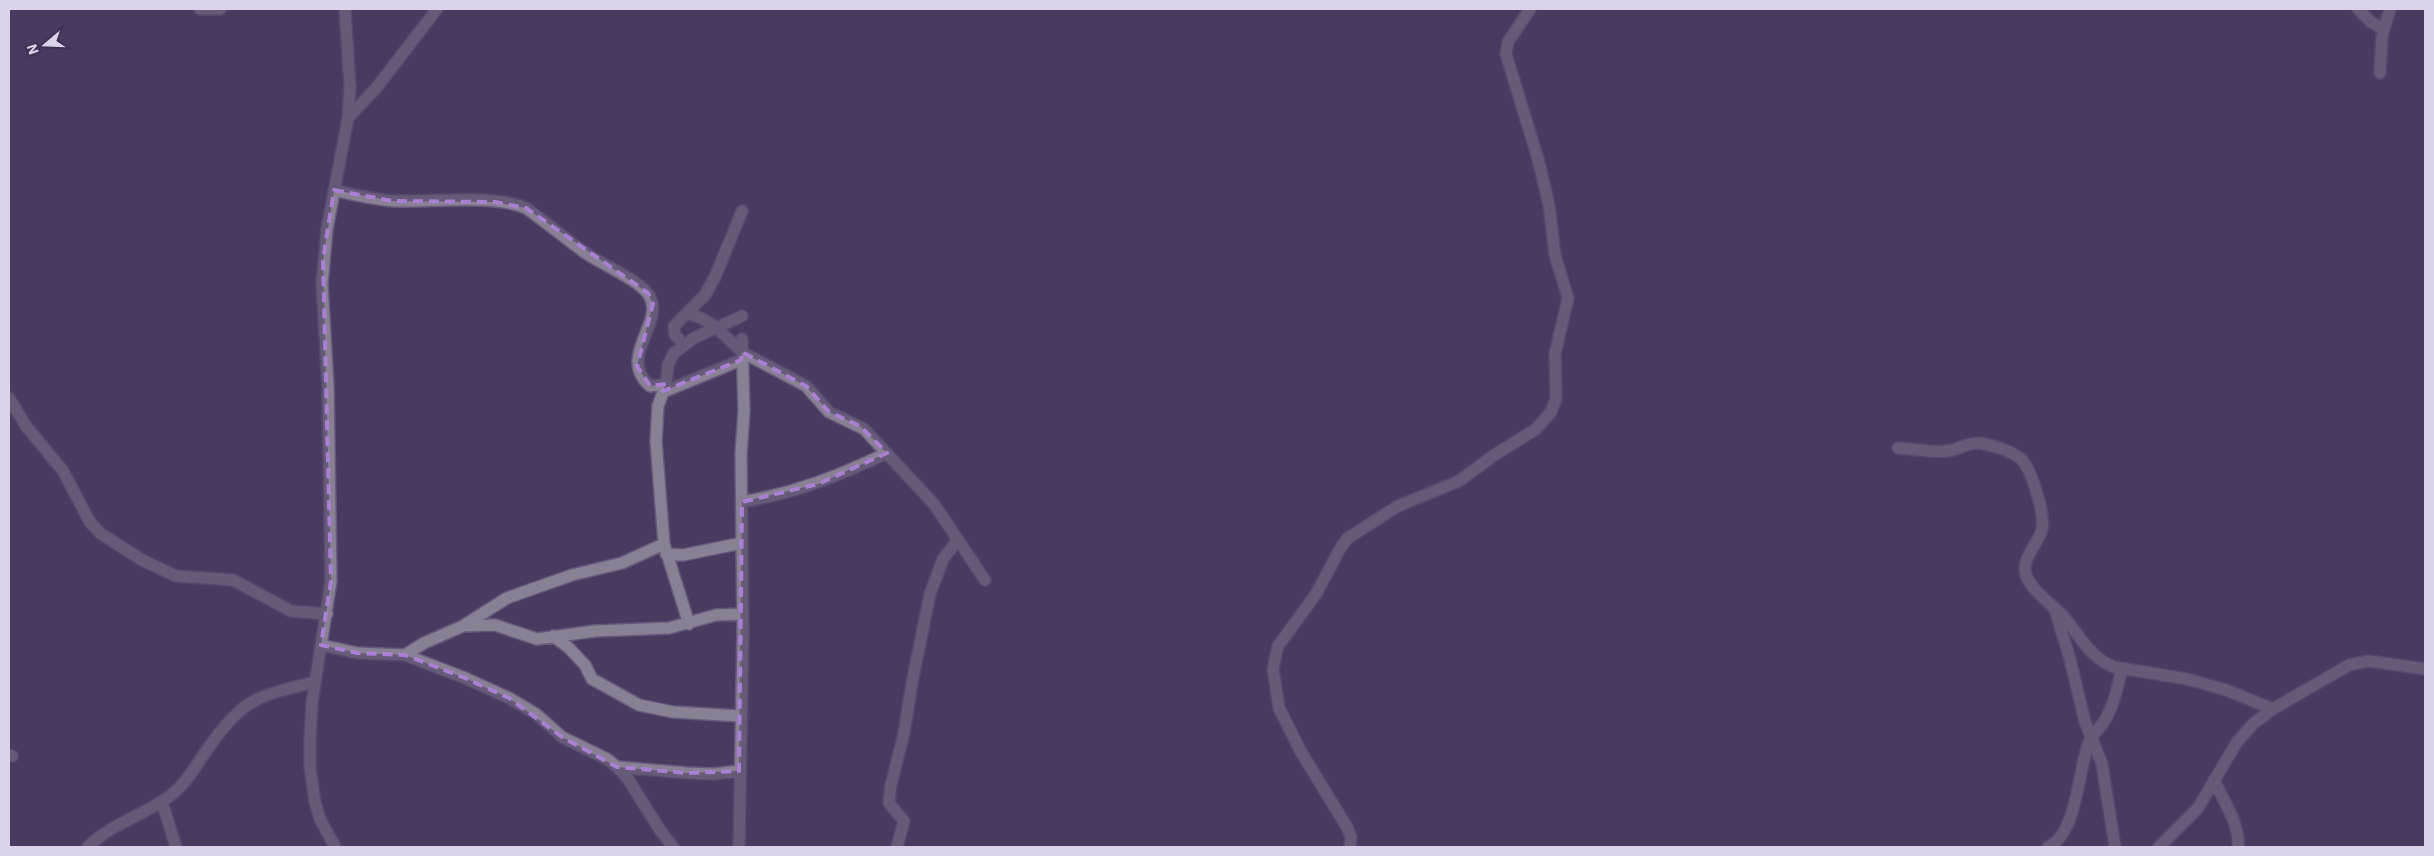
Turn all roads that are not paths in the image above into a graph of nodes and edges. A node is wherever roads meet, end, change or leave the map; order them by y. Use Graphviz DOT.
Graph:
graph roads {
  1 [pos="200,9"];
  2 [pos="220,9"];
  3 [pos="345,9"];
  4 [pos="437,9"];
  5 [pos="1530,9"];
  6 [pos="2358,9"];
  7 [pos="2390,9"];
  8 [pos="2384,29"];
  9 [pos="2380,73"];
  10 [pos="348,118"];
  11 [pos="334,190"];
  12 [pos="742,211"];
  13 [pos="687,313"];
  14 [pos="742,316"];
  15 [pos="716,327"];
  16 [pos="742,339"];
  17 [pos="684,345"];
  18 [pos="742,356"];
  19 [pos="664,388"];
  20 [pos="9,398"];
  21 [pos="1898,448"];
  22 [pos="886,453"];
  23 [pos="742,502"];
  24 [pos="957,541"];
  25 [pos="742,543"];
  26 [pos="665,549"];
  27 [pos="985,580"];
  28 [pos="2054,608"];
  29 [pos="327,614"];
  30 [pos="743,614"];
  31 [pos="689,624"];
  32 [pos="463,626"];
  33 [pos="553,636"];
  34 [pos="321,645"];
  35 [pos="404,655"];
  36 [pos="2122,668"];
  37 [pos="2425,669"];
  38 [pos="315,682"];
  39 [pos="2273,709"];
  40 [pos="740,716"];
  41 [pos="2091,739"];
  42 [pos="617,767"];
  43 [pos="739,771"];
  44 [pos="2214,780"];
  45 [pos="162,802"];
  46 [pos="88,847"];
  47 [pos="176,847"];
  48 [pos="335,847"];
  49 [pos="673,847"];
  50 [pos="739,847"];
  51 [pos="897,847"];
  52 [pos="1350,847"];
  53 [pos="2048,847"];
  54 [pos="2115,847"];
  55 [pos="2159,847"];
  56 [pos="2238,847"];
  1 -- 2 [label="street"];
  3 -- 10 [label="street"];
  4 -- 10 [label="street"];
  5 -- 52 [label="street"];
  6 -- 8 [label="street"];
  7 -- 8 [label="street"];
  8 -- 9 [label="street"];
  10 -- 11 [label="street"];
  11 -- 19 [label="street"];
  11 -- 29 [label="street"];
  12 -- 13 [label="street"];
  13 -- 15 [label="street"];
  13 -- 17 [label="street"];
  14 -- 15 [label="street"];
  15 -- 17 [label="street"];
  15 -- 18 [label="street"];
  16 -- 18 [label="street"];
  17 -- 19 [label="street"];
  18 -- 19 [label="street"];
  18 -- 22 [label="street"];
  18 -- 23 [label="street"];
  19 -- 26 [label="street"];
  20 -- 29 [label="street"];
  21 -- 28 [label="street"];
  22 -- 23 [label="street"];
  22 -- 24 [label="street"];
  23 -- 25 [label="street"];
  24 -- 27 [label="street"];
  24 -- 51 [label="street"];
  25 -- 26 [label="street"];
  25 -- 30 [label="street"];
  26 -- 31 [label="street"];
  26 -- 32 [label="street"];
  28 -- 36 [label="street"];
  28 -- 41 [label="street"];
  29 -- 34 [label="street"];
  30 -- 31 [label="street"];
  30 -- 40 [label="street"];
  31 -- 33 [label="street"];
  32 -- 33 [label="street"];
  32 -- 35 [label="street"];
  33 -- 40 [label="street"];
  34 -- 35 [label="street"];
  34 -- 38 [label="street"];
  35 -- 42 [label="street"];
  36 -- 39 [label="street"];
  36 -- 41 [label="street"];
  37 -- 39 [label="street"];
  38 -- 45 [label="street"];
  38 -- 48 [label="street"];
  39 -- 44 [label="street"];
  40 -- 43 [label="street"];
  41 -- 53 [label="street"];
  41 -- 54 [label="street"];
  42 -- 43 [label="street"];
  42 -- 49 [label="street"];
  43 -- 50 [label="street"];
  44 -- 55 [label="street"];
  44 -- 56 [label="street"];
  45 -- 46 [label="street"];
  45 -- 47 [label="street"];
}
